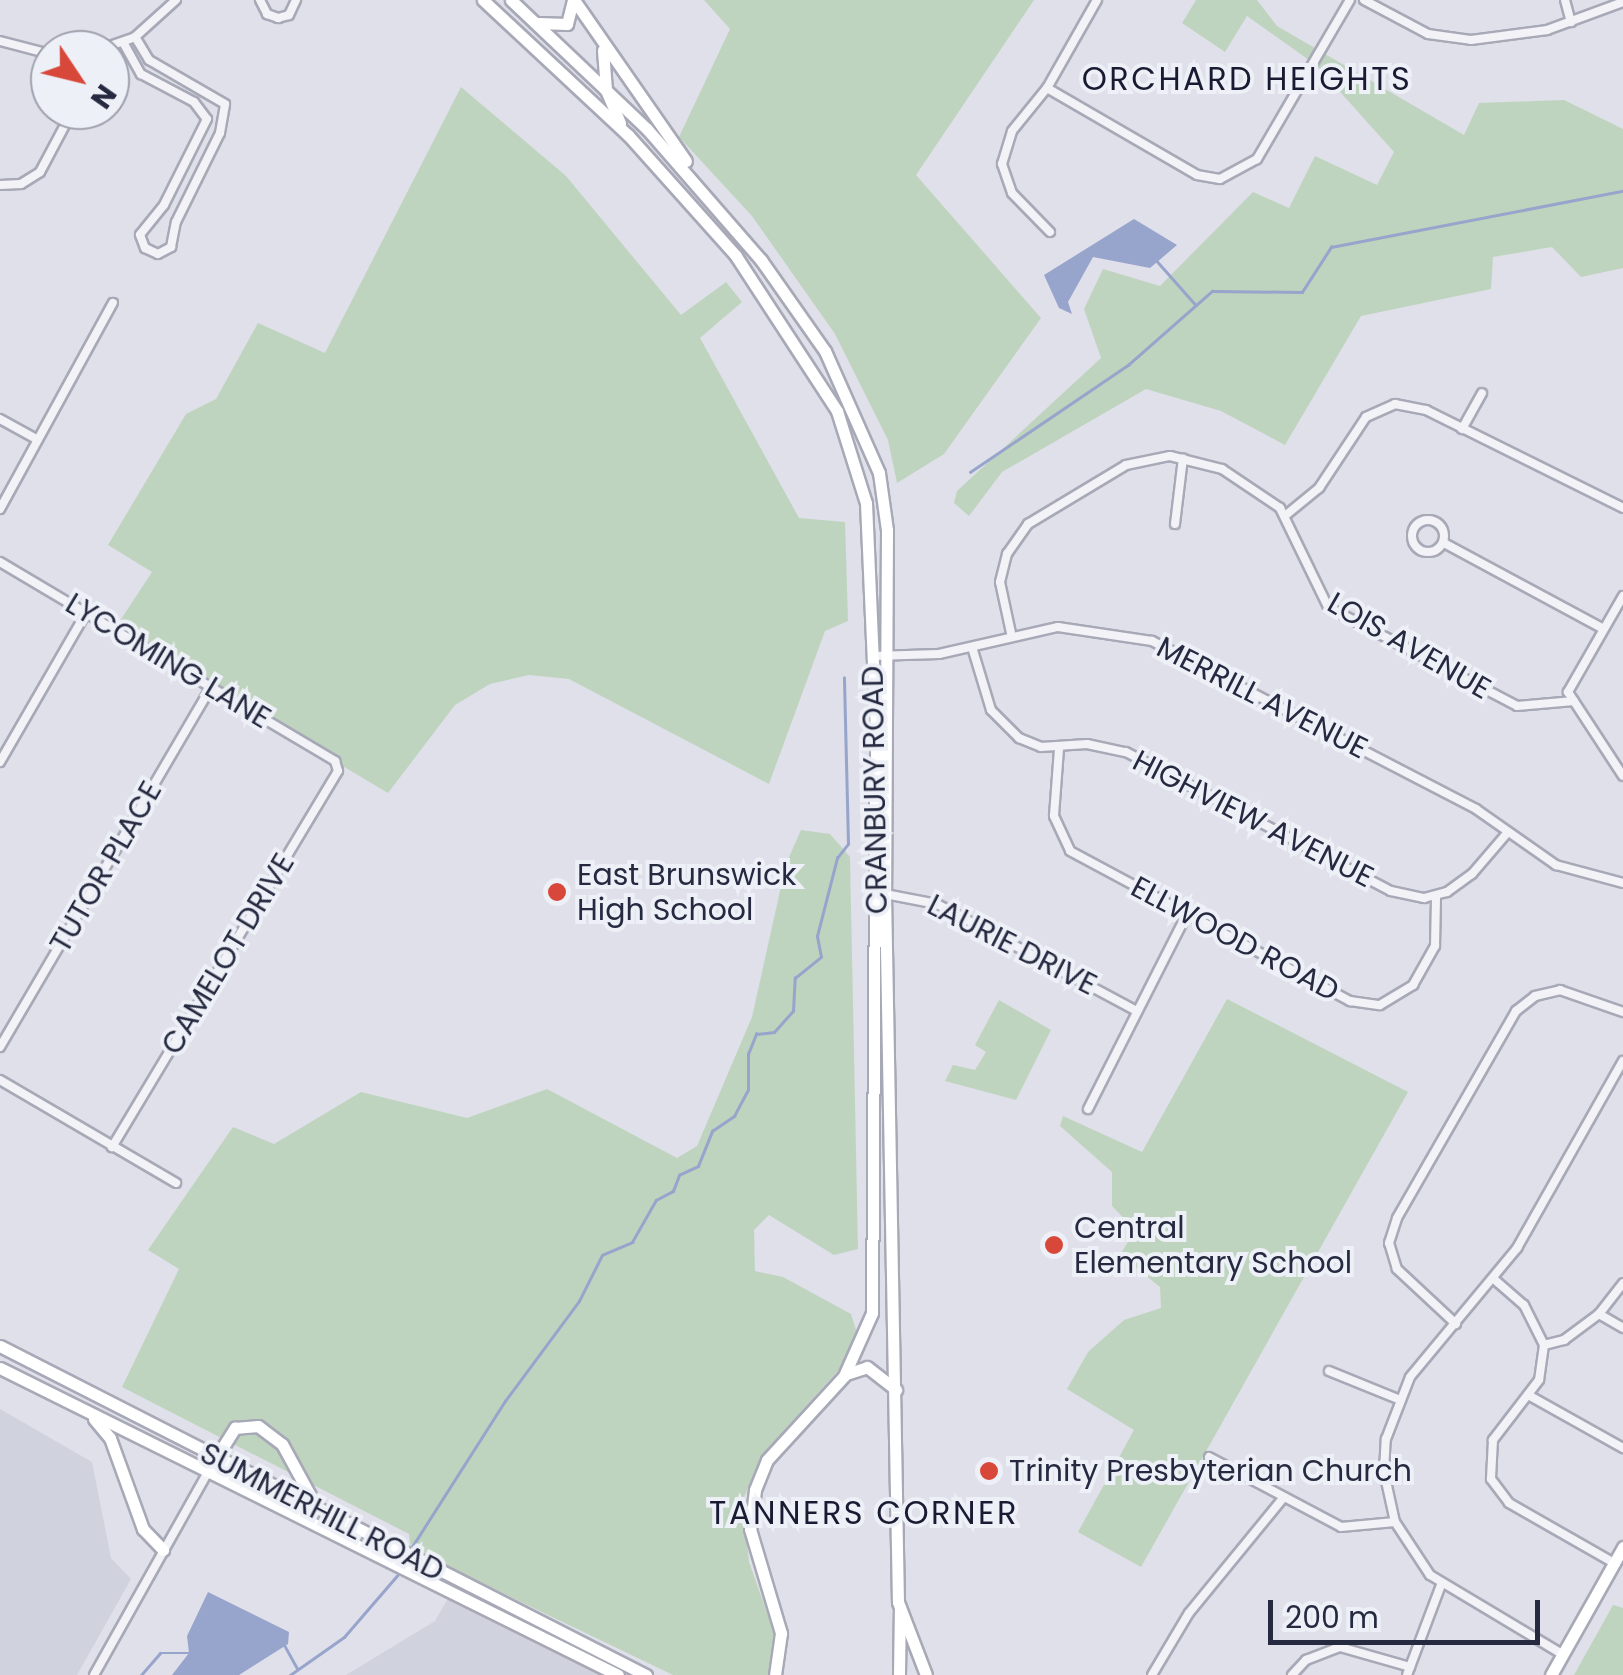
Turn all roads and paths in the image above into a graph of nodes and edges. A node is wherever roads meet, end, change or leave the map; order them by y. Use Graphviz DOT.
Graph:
graph roads {
  1 [pos="159,0"];
  2 [pos="176,0"];
  3 [pos="260,0"];
  4 [pos="296,0"];
  5 [pos="483,0"];
  6 [pos="511,0"];
  7 [pos="574,0"];
  8 [pos="1098,0"];
  9 [pos="1350,0"];
  10 [pos="1364,0"];
  11 [pos="1564,0"];
  12 [pos="1623,2"];
  13 [pos="1377,3"];
  14 [pos="168,9"];
  15 [pos="535,22"];
  16 [pos="1571,22"];
  17 [pos="135,38"];
  18 [pos="130,40"];
  19 [pos="0,41"];
  20 [pos="600,41"];
  21 [pos="30,49"];
  22 [pos="130,54"];
  23 [pos="1047,88"];
  24 [pos="606,90"];
  25 [pos="225,110"];
  26 [pos="207,116"];
  27 [pos="62,130"];
  28 [pos="628,135"];
  29 [pos="0,185"];
  30 [pos="717,204"];
  31 [pos="1050,232"];
  32 [pos="113,303"];
  33 [pos="1482,394"];
  34 [pos="0,420"];
  35 [pos="1462,430"];
  36 [pos="38,440"];
  37 [pos="1184,458"];
  38 [pos="1623,508"];
  39 [pos="0,509"];
  40 [pos="1286,515"];
  41 [pos="1175,524"];
  42 [pos="1444,542"];
  43 [pos="0,562"];
  44 [pos="1623,596"];
  45 [pos="86,613"];
  46 [pos="1602,628"];
  47 [pos="1011,634"];
  48 [pos="972,646"];
  49 [pos="888,655"];
  50 [pos="873,656"];
  51 [pos="211,687"];
  52 [pos="1574,701"];
  53 [pos="1060,749"];
  54 [pos="335,761"];
  55 [pos="0,762"];
  56 [pos="1623,776"];
  57 [pos="1508,832"];
  58 [pos="1623,883"];
  59 [pos="885,894"];
  60 [pos="1436,897"];
  61 [pos="1188,912"];
  62 [pos="1135,1010"];
  63 [pos="1623,1012"];
  64 [pos="0,1047"];
  65 [pos="1623,1061"];
  66 [pos="0,1080"];
  67 [pos="1088,1108"];
  68 [pos="112,1147"];
  69 [pos="176,1183"];
  70 [pos="1495,1280"];
  71 [pos="1623,1283"];
  72 [pos="1598,1314"];
  73 [pos="1456,1324"];
  74 [pos="1623,1328"];
  75 [pos="1544,1345"];
  76 [pos="0,1346"];
  77 [pos="0,1368"];
  78 [pos="1329,1371"];
  79 [pos="844,1376"];
  80 [pos="896,1390"];
  81 [pos="1530,1396"];
  82 [pos="1398,1400"];
  83 [pos="90,1414"];
  84 [pos="1623,1448"];
  85 [pos="1209,1457"];
  86 [pos="216,1458"];
  87 [pos="207,1474"];
  88 [pos="1283,1498"];
  89 [pos="319,1512"];
  90 [pos="1396,1522"];
  91 [pos="1623,1547"];
  92 [pos="162,1550"];
  93 [pos="1614,1563"];
  94 [pos="1441,1586"];
  95 [pos="900,1607"];
  96 [pos="1562,1654"];
  97 [pos="1409,1671"];
  98 [pos="94,1675"];
  99 [pos="618,1675"];
  100 [pos="646,1675"];
  101 [pos="775,1675"];
  102 [pos="899,1675"];
  103 [pos="926,1675"];
  104 [pos="1152,1675"];
  105 [pos="1292,1675"];
  106 [pos="1550,1675"];
  1 -- 14 [label="street"];
  2 -- 14 [label="street"];
  3 -- 4 [label="street"];
  5 -- 28 [label="main road, CRANBURY ROAD"];
  6 -- 15 [label="main road, CRANBURY ROAD"];
  7 -- 15 [label="main road"];
  7 -- 20 [label="main road"];
  8 -- 23 [label="street"];
  9 -- 23 [label="street"];
  10 -- 13 [label="street"];
  11 -- 16 [label="street"];
  12 -- 16 [label="street"];
  13 -- 16 [label="street"];
  14 -- 17 [label="street"];
  15 -- 24 [label="main road, CRANBURY ROAD"];
  17 -- 18 [label="street"];
  17 -- 25 [label="street"];
  19 -- 21 [label="street"];
  20 -- 24 [label="main road"];
  20 -- 30 [label="main road"];
  22 -- 26 [label="street"];
  23 -- 31 [label="street"];
  24 -- 28 [label="main road"];
  24 -- 30 [label="main road, CRANBURY ROAD"];
  25 -- 26 [label="street"];
  25 -- 26 [label="street"];
  27 -- 29 [label="street"];
  28 -- 50 [label="main road, CRANBURY ROAD"];
  30 -- 49 [label="main road, CRANBURY ROAD"];
  32 -- 36 [label="street"];
  33 -- 35 [label="street"];
  34 -- 36 [label="street"];
  35 -- 38 [label="street"];
  35 -- 40 [label="street"];
  36 -- 39 [label="street"];
  37 -- 40 [label="street, LOIS AVENUE"];
  37 -- 41 [label="street"];
  37 -- 47 [label="street, LOIS AVENUE"];
  40 -- 52 [label="street, LOIS AVENUE"];
  42 -- 42 [label="street"];
  42 -- 46 [label="street"];
  43 -- 45 [label="street, LYCOMING LANE"];
  44 -- 46 [label="street"];
  45 -- 51 [label="street, LYCOMING LANE"];
  45 -- 55 [label="street"];
  46 -- 52 [label="street"];
  47 -- 48 [label="street, MERRILL AVENUE"];
  47 -- 57 [label="street, MERRILL AVENUE"];
  48 -- 49 [label="street, MERRILL AVENUE"];
  48 -- 53 [label="street, HIGHVIEW AVENUE"];
  49 -- 50 [label="street, MERRILL AVENUE"];
  49 -- 59 [label="main road, CRANBURY ROAD"];
  50 -- 79 [label="main road, CRANBURY ROAD"];
  51 -- 54 [label="street, LYCOMING LANE"];
  51 -- 64 [label="street, TUTOR PLACE"];
  52 -- 56 [label="street"];
  53 -- 60 [label="street, HIGHVIEW AVENUE"];
  53 -- 61 [label="street, ELLWOOD ROAD"];
  54 -- 68 [label="street, CAMELOT DRIVE"];
  57 -- 58 [label="street, MERRILL AVENUE"];
  57 -- 60 [label="street"];
  59 -- 62 [label="street, LAURIE DRIVE"];
  59 -- 80 [label="main road, CRANBURY ROAD"];
  60 -- 61 [label="street, ELLWOOD ROAD"];
  61 -- 62 [label="street"];
  62 -- 67 [label="street"];
  63 -- 73 [label="street"];
  65 -- 70 [label="street"];
  66 -- 68 [label="street"];
  68 -- 69 [label="street"];
  70 -- 73 [label="street"];
  70 -- 75 [label="street"];
  71 -- 72 [label="street"];
  72 -- 74 [label="street"];
  72 -- 75 [label="street"];
  73 -- 82 [label="street"];
  75 -- 81 [label="street"];
  76 -- 86 [label="main road, SUMMERHILL ROAD"];
  77 -- 83 [label="main road, SUMMERHILL ROAD"];
  78 -- 82 [label="street"];
  79 -- 80 [label="main road"];
  79 -- 101 [label="main road, CRANBURY ROAD"];
  80 -- 95 [label="main road, CRANBURY ROAD"];
  81 -- 84 [label="street"];
  81 -- 93 [label="street"];
  82 -- 90 [label="street"];
  83 -- 87 [label="main road, SUMMERHILL ROAD"];
  83 -- 92 [label="main road"];
  85 -- 88 [label="street"];
  86 -- 87 [label="street"];
  86 -- 89 [label="main road, SUMMERHILL ROAD"];
  86 -- 89 [label="main road"];
  87 -- 92 [label="street"];
  87 -- 99 [label="main road, SUMMERHILL ROAD"];
  88 -- 90 [label="street"];
  88 -- 104 [label="street"];
  89 -- 100 [label="main road, SUMMERHILL ROAD"];
  90 -- 94 [label="street"];
  91 -- 93 [label="main road"];
  92 -- 98 [label="street"];
  93 -- 96 [label="main road"];
  94 -- 96 [label="street"];
  94 -- 97 [label="street"];
  95 -- 102 [label="main road"];
  95 -- 103 [label="main road, CRANBURY ROAD"];
  96 -- 106 [label="main road"];
  97 -- 105 [label="street"];
}
